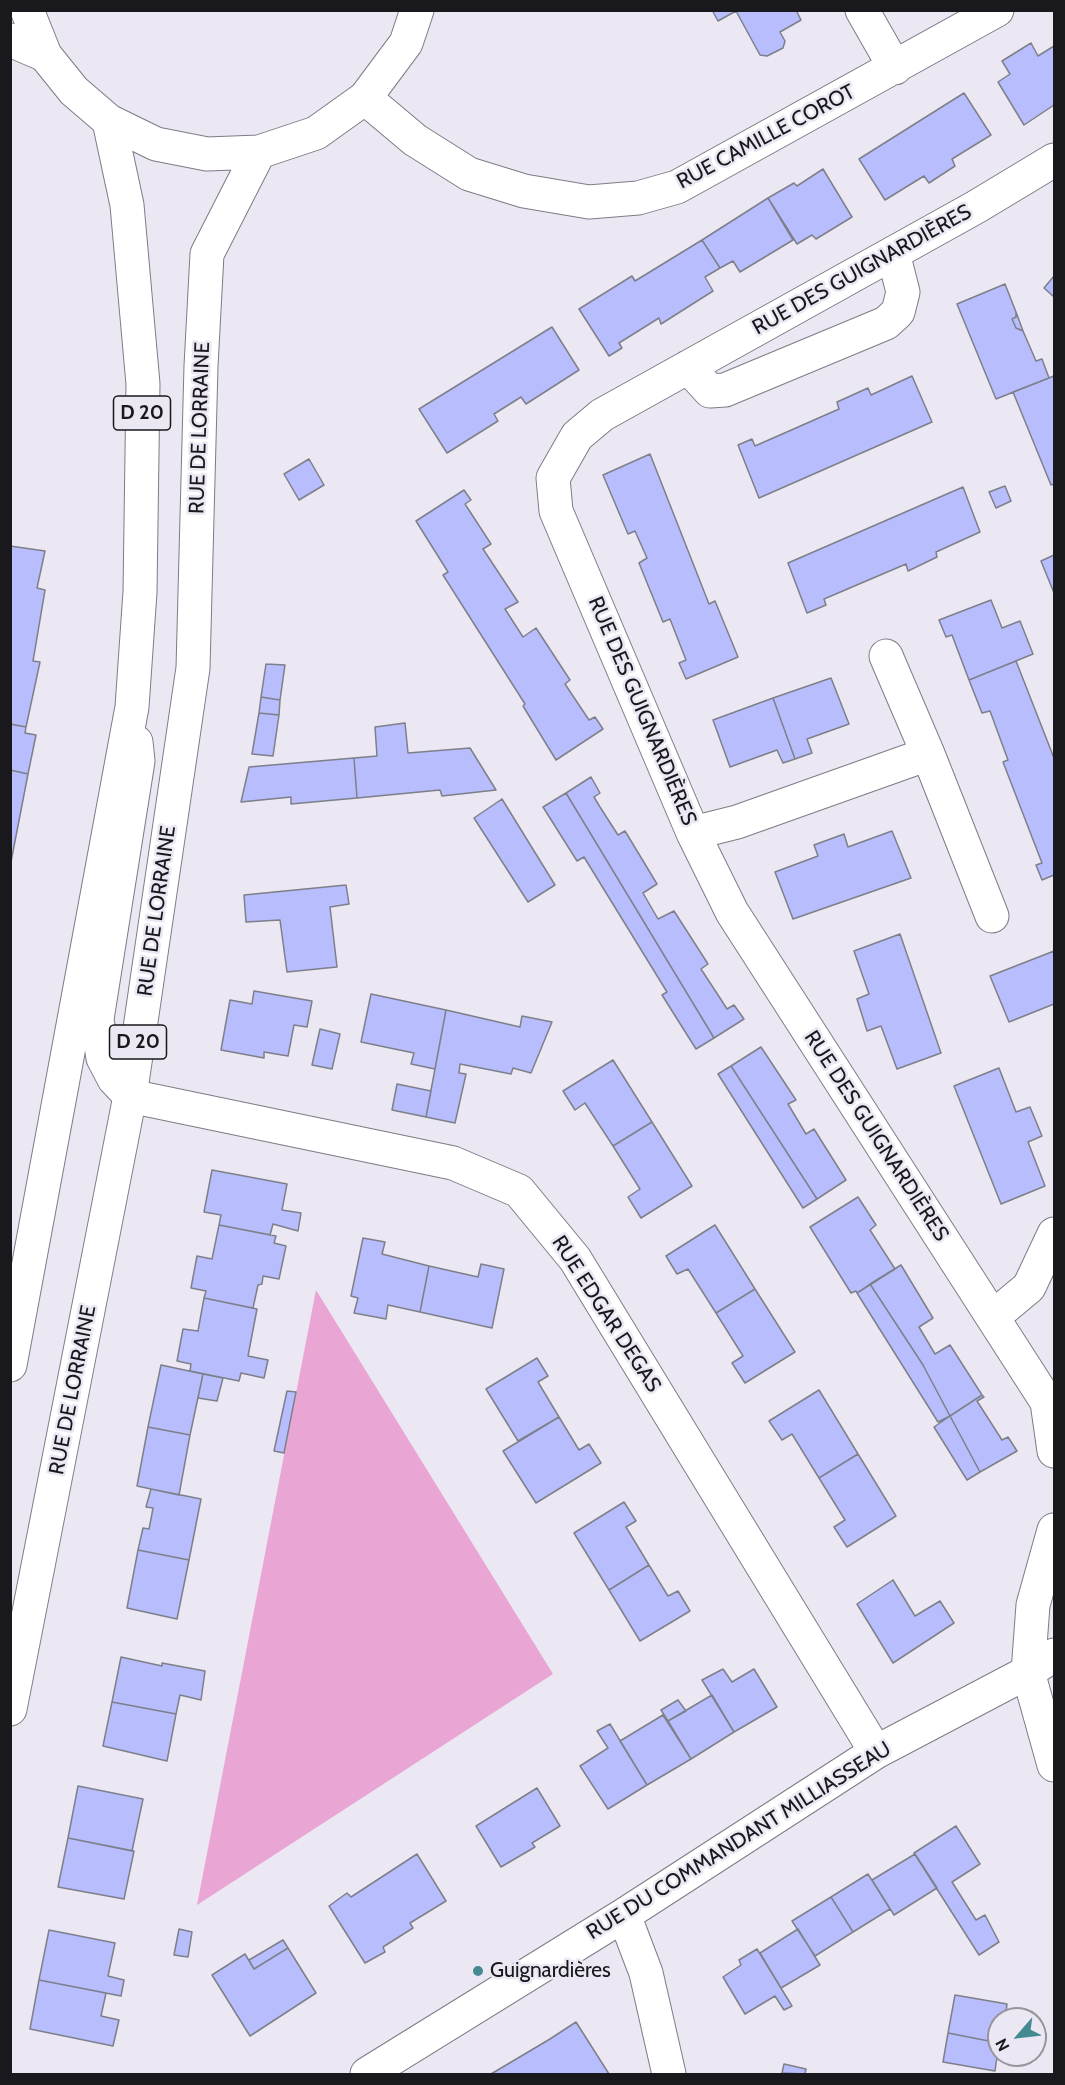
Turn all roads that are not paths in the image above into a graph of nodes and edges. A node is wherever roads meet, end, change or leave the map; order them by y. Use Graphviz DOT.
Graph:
graph roads {
  1 [pos="27,10"];
  2 [pos="417,10"];
  3 [pos="862,10"];
  4 [pos="997,10"];
  5 [pos="10,40"];
  6 [pos="45,55"];
  7 [pos="895,68"];
  8 [pos="365,98"];
  9 [pos="109,121"];
  10 [pos="259,152"];
  11 [pos="1054,160"];
  12 [pos="893,253"];
  13 [pos="688,367"];
  14 [pos="886,656"];
  15 [pos="132,707"];
  16 [pos="928,754"];
  17 [pos="693,833"];
  18 [pos="992,916"];
  19 [pos="130,1096"];
  20 [pos="1054,1234"];
  21 [pos="993,1317"];
  22 [pos="10,1365"];
  23 [pos="1054,1451"];
  24 [pos="1054,1530"];
  25 [pos="1041,1663"];
  26 [pos="10,1709"];
  27 [pos="876,1752"];
  28 [pos="1054,1765"];
  29 [pos="624,1915"];
  30 [pos="368,2074"];
  31 [pos="669,2074"];
  1 -- 6 [label="street"];
  2 -- 8 [label="street"];
  3 -- 7 [label="street"];
  4 -- 7 [label="street, RUE CAMILLE COROT"];
  5 -- 6 [label="street"];
  6 -- 9 [label="street"];
  7 -- 8 [label="street, RUE CAMILLE COROT"];
  8 -- 10 [label="street"];
  9 -- 10 [label="street"];
  9 -- 15 [label="street, D 20"];
  10 -- 19 [label="street, RUE DE LORRAINE / D 20"];
  11 -- 12 [label="street, RUE DES GUIGNARDIÈRES"];
  12 -- 13 [label="street, RUE DES GUIGNARDIÈRES"];
  12 -- 13 [label="street"];
  13 -- 17 [label="street, RUE DES GUIGNARDIÈRES"];
  14 -- 16 [label="street"];
  15 -- 19 [label="street"];
  15 -- 22 [label="street, D 20"];
  16 -- 17 [label="street"];
  16 -- 18 [label="street"];
  17 -- 21 [label="street, RUE DES GUIGNARDIÈRES"];
  19 -- 26 [label="street, RUE DE LORRAINE / D 20"];
  19 -- 27 [label="street, RUE EDGAR DEGAS"];
  20 -- 21 [label="street"];
  21 -- 23 [label="street, RUE DES GUIGNARDIÈRES"];
  24 -- 25 [label="street"];
  25 -- 27 [label="street, RUE DU COMMANDANT MILLIASSEAU"];
  25 -- 28 [label="street"];
  27 -- 29 [label="street, RUE DU COMMANDANT MILLIASSEAU"];
  29 -- 30 [label="street, RUE DU COMMANDANT MILLIASSEAU"];
  29 -- 31 [label="street"];
}
